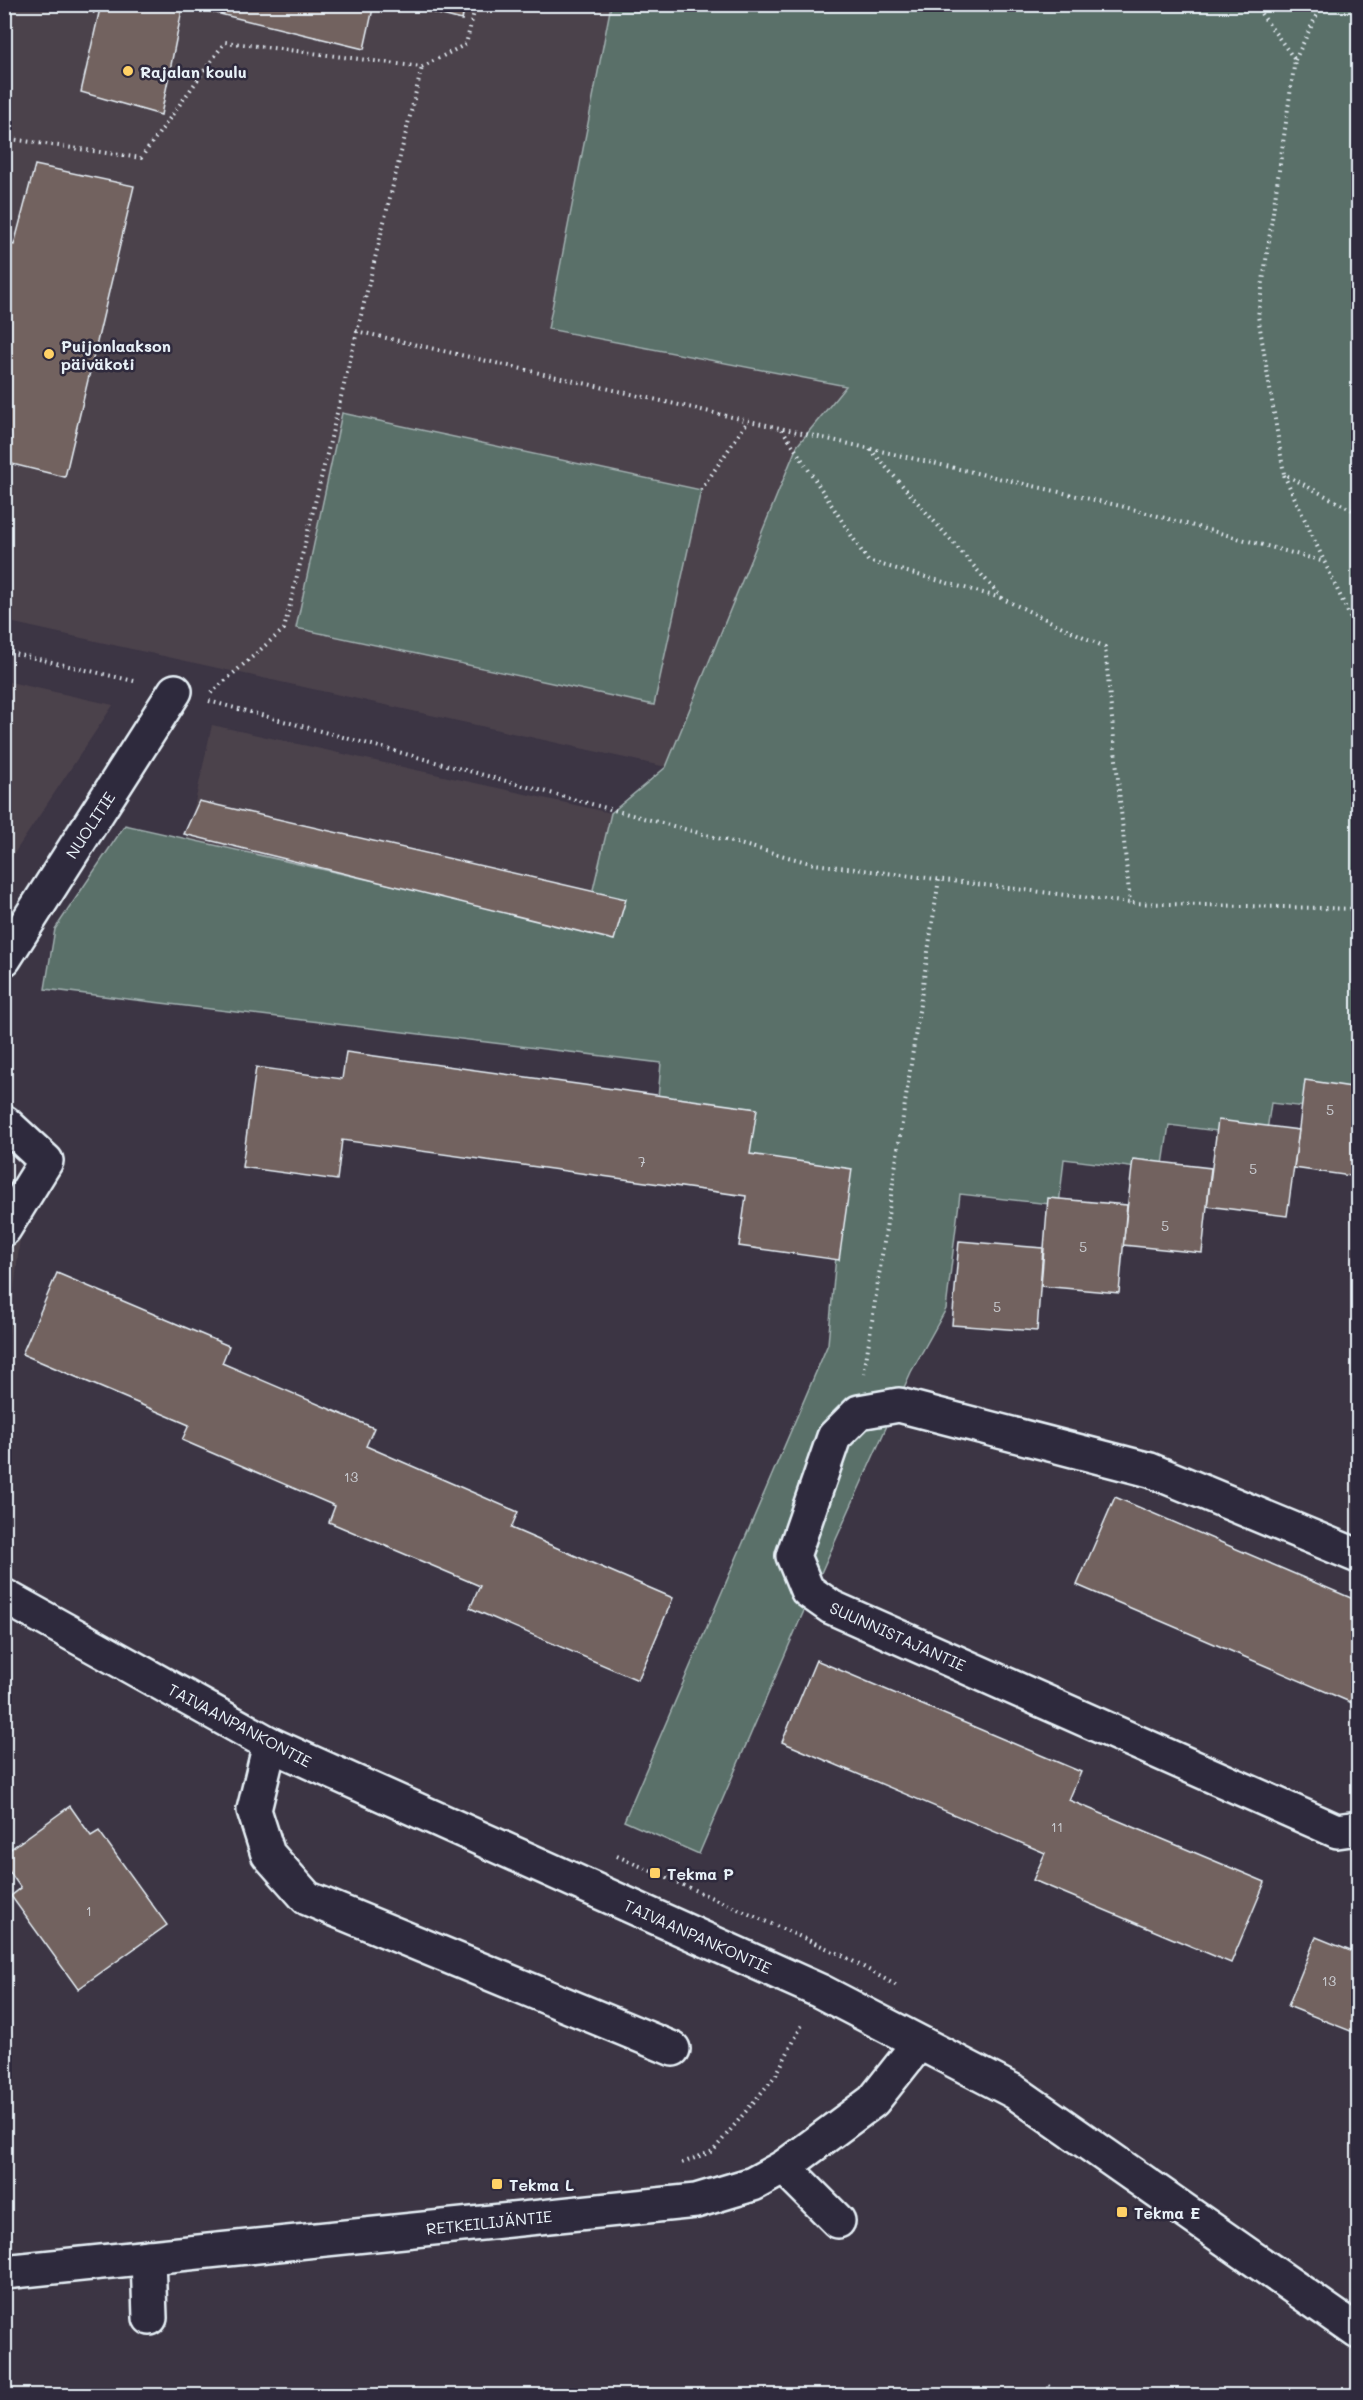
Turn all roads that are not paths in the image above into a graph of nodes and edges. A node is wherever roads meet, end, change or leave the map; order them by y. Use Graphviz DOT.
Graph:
graph roads {
  1 [pos="175,691"];
  2 [pos="4,959"];
  3 [pos="4,1122"];
  4 [pos="4,1229"];
  5 [pos="1359,1556"];
  6 [pos="4,1596"];
  7 [pos="270,1744"];
  8 [pos="1359,1828"];
  9 [pos="919,2043"];
  10 [pos="674,2049"];
  11 [pos="784,2166"];
  12 [pos="838,2221"];
  13 [pos="148,2257"];
  14 [pos="4,2272"];
  15 [pos="150,2318"];
  16 [pos="1359,2332"];
  1 -- 2 [label="street, NUOLITIE"];
  3 -- 4 [label="street"];
  5 -- 8 [label="street, SUUNNISTAJANTIE"];
  6 -- 7 [label="street, TAIVAANPANKONTIE"];
  7 -- 9 [label="street, TAIVAANPANKONTIE"];
  7 -- 10 [label="street"];
  9 -- 11 [label="street, RETKEILIJÄNTIE"];
  9 -- 16 [label="street, TAIVAANPANKONTIE"];
  11 -- 12 [label="street"];
  11 -- 13 [label="street, RETKEILIJÄNTIE"];
  13 -- 14 [label="street, RETKEILIJÄNTIE"];
  13 -- 15 [label="street"];
}
